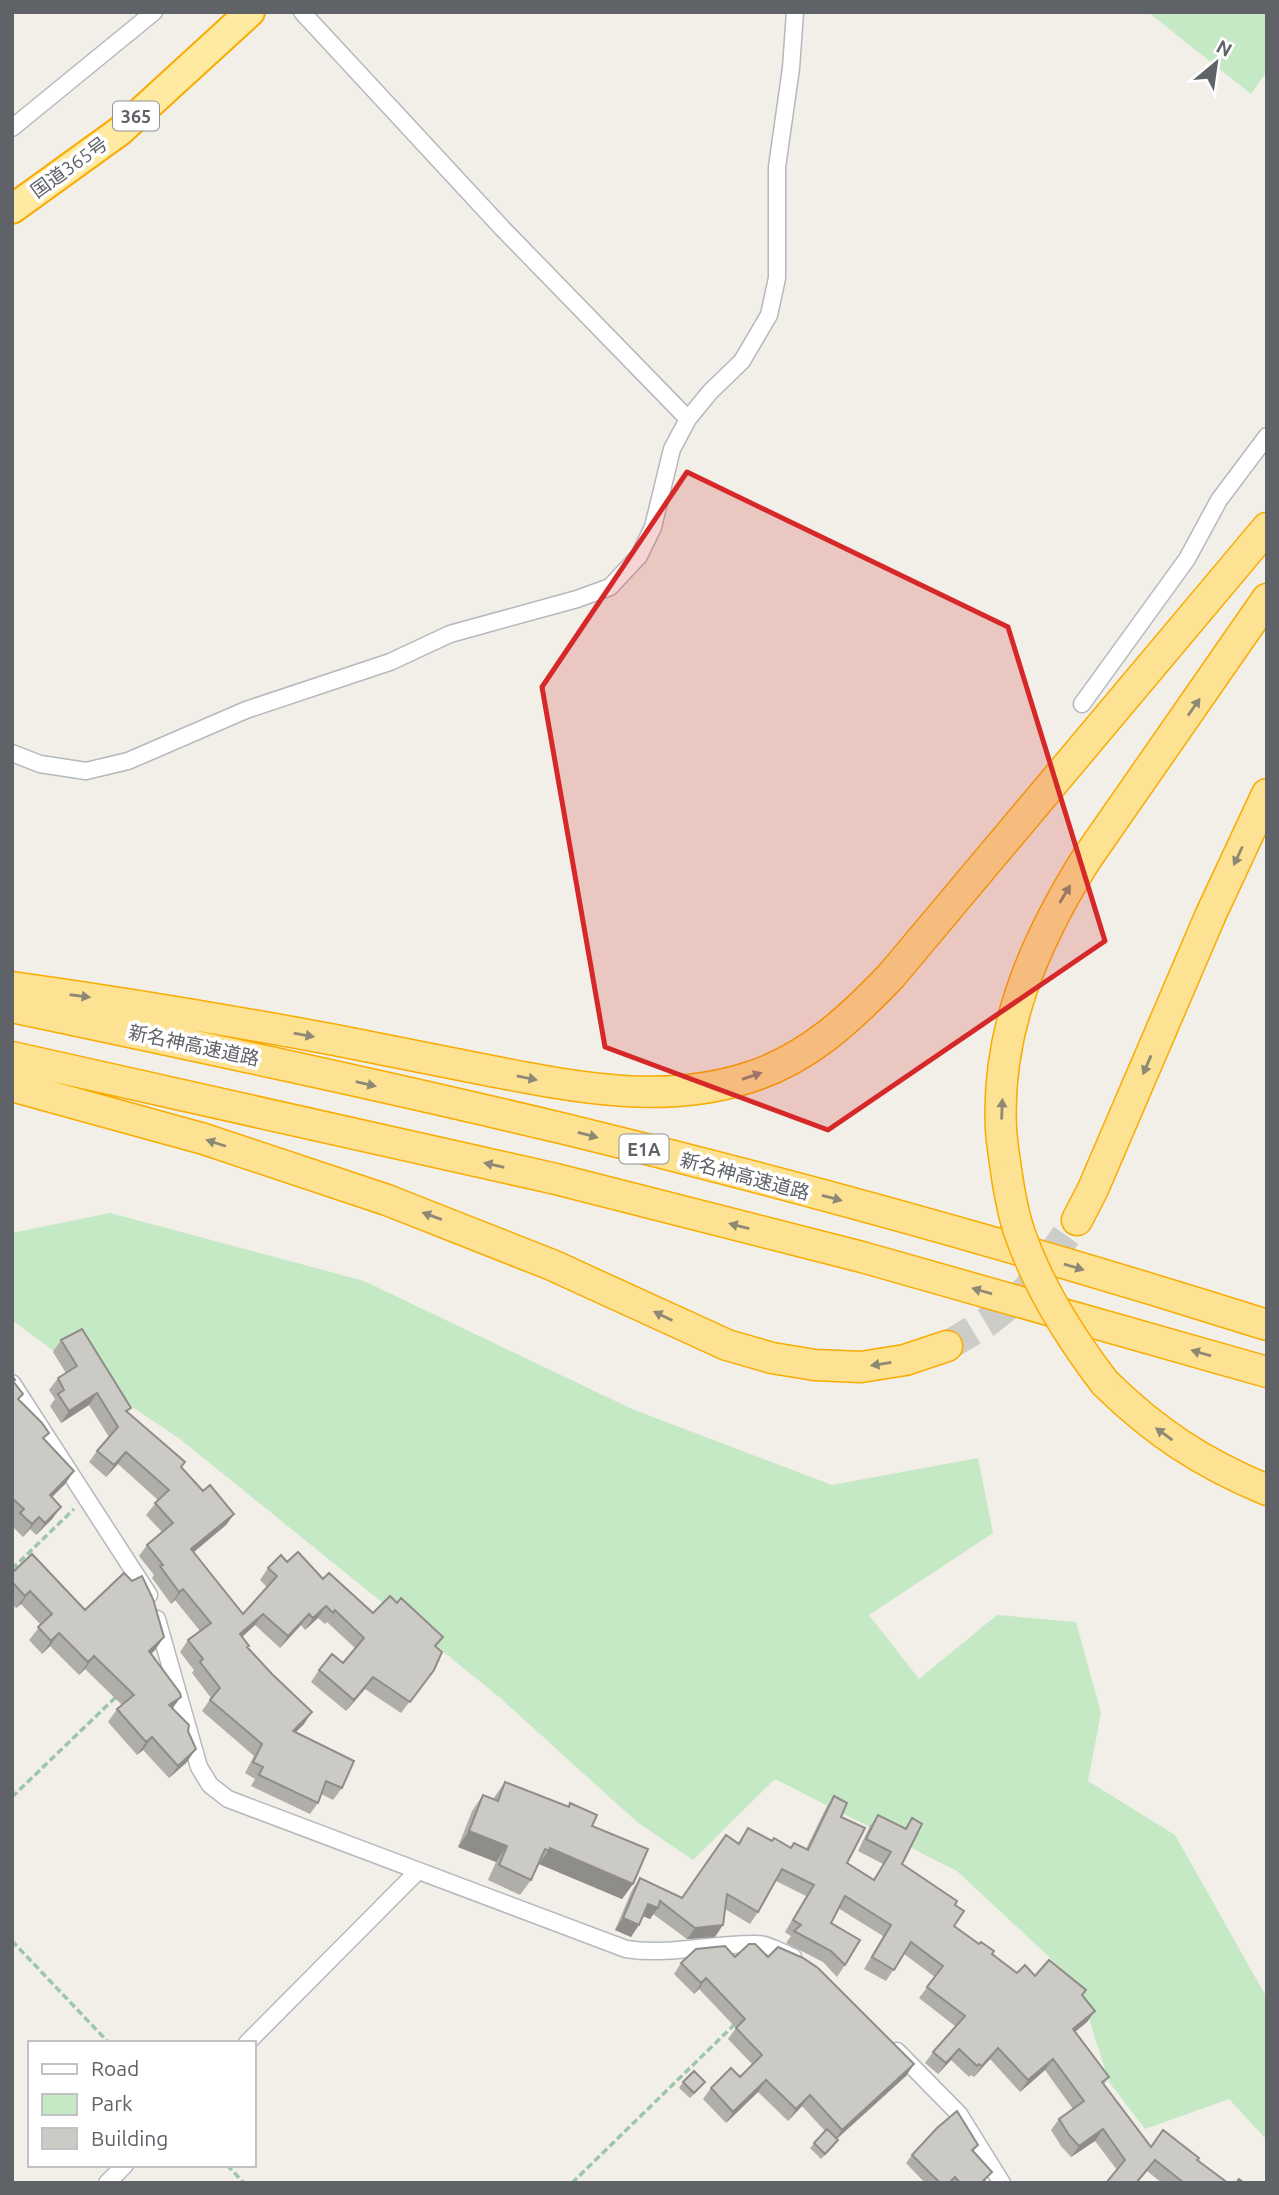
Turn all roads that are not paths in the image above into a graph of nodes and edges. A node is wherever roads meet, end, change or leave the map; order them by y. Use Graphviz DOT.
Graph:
graph roads {
  1 [pos="154,12"];
  2 [pos="250,12"];
  3 [pos="302,12"];
  4 [pos="795,12"];
  5 [pos="12,128"];
  6 [pos="12,209"];
  7 [pos="688,419"];
  8 [pos="1267,436"];
  9 [pos="1267,528"];
  10 [pos="1267,599"];
  11 [pos="1082,704"];
  12 [pos="12,753"];
  13 [pos="1267,794"];
  14 [pos="12,987"];
  15 [pos="12,1007"];
  16 [pos="12,1058"];
  17 [pos="12,1086"];
  18 [pos="1077,1220"];
  19 [pos="1267,1325"];
  20 [pos="947,1346"];
  21 [pos="1267,1372"];
  22 [pos="12,1383"];
  23 [pos="1267,1490"];
  24 [pos="417,1872"];
  25 [pos="809,1966"];
  26 [pos="884,2038"];
  27 [pos="249,2041"];
  28 [pos="123,2167"];
  29 [pos="107,2183"];
  30 [pos="1002,2183"];
  1 -- 5 [label="street"];
  2 -- 6 [label="highway, 国道365号 / 365"];
  3 -- 7 [label="street"];
  4 -- 7 [label="street"];
  7 -- 12 [label="street"];
  8 -- 11 [label="street"];
  14 -- 9 [label="highway, one-way"];
  23 -- 10 [label="highway, one-way, bridge"];
  13 -- 18 [label="highway, one-way"];
  15 -- 19 [label="highway, 新名神高速道路 / E1A, one-way"];
  21 -- 16 [label="highway, one-way"];
  20 -- 17 [label="highway, one-way"];
  22 -- 24 [label="street"];
  24 -- 25 [label="street"];
  24 -- 27 [label="street"];
  26 -- 30 [label="street"];
  28 -- 29 [label="street"];
}
